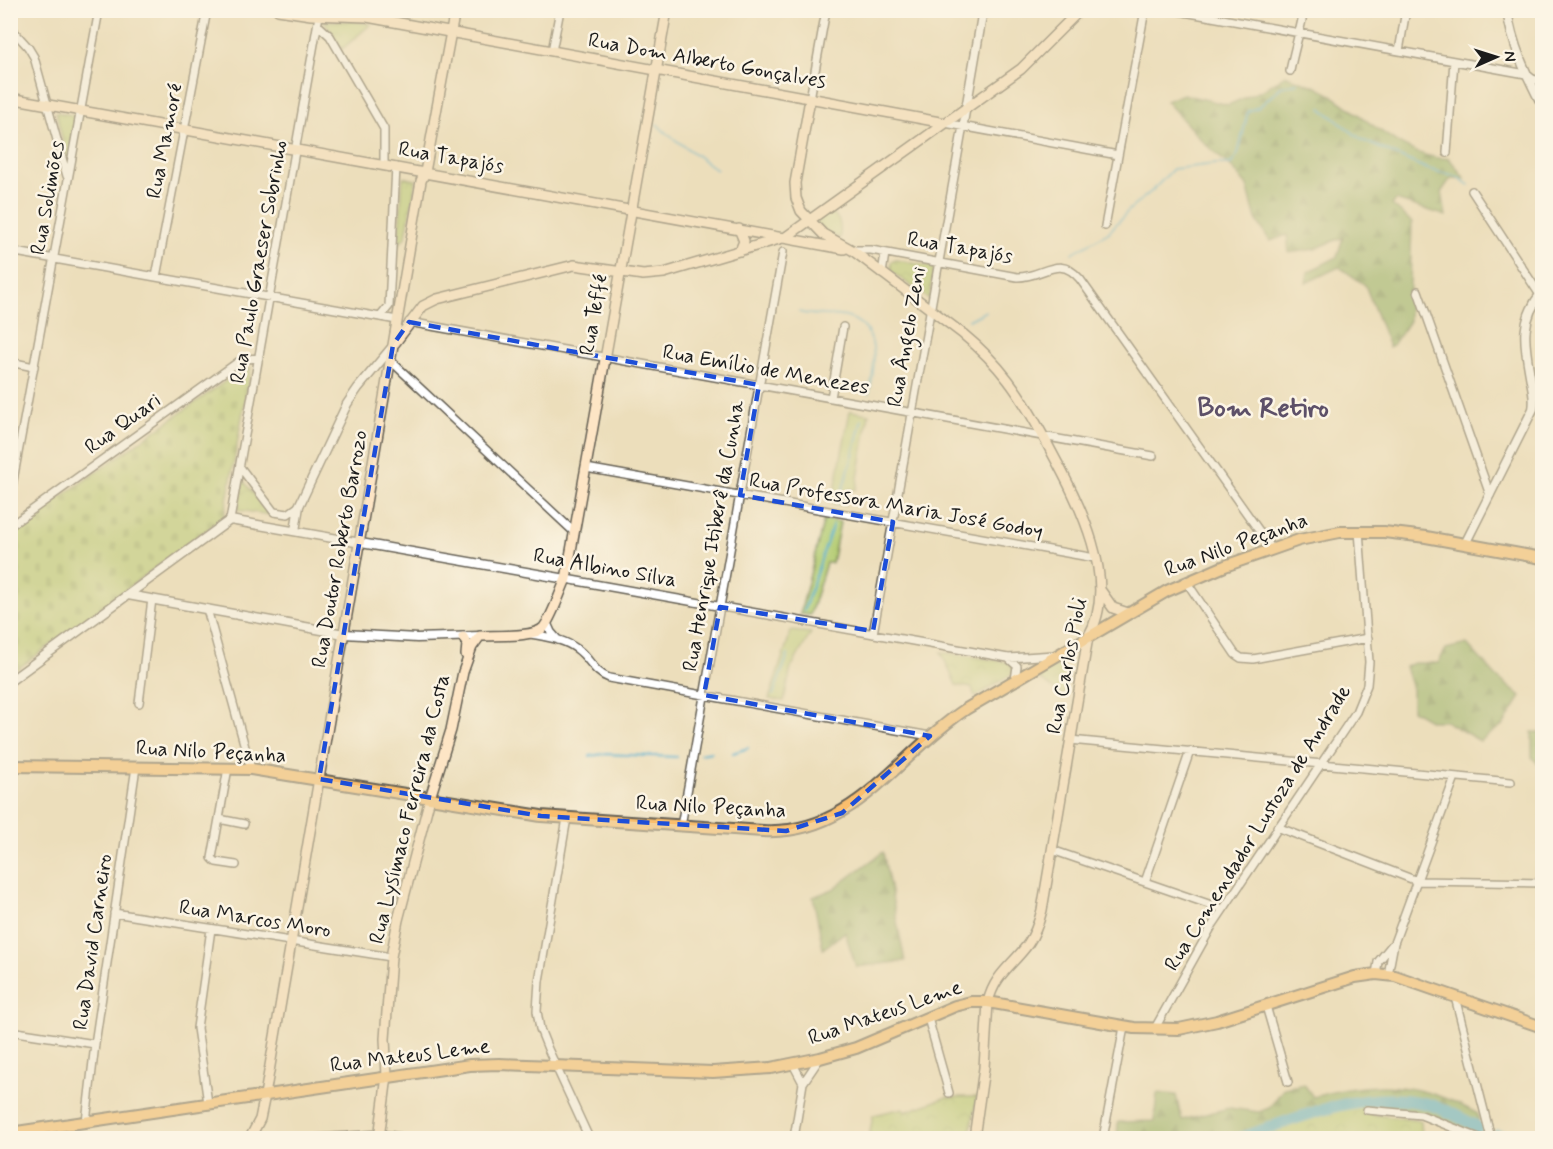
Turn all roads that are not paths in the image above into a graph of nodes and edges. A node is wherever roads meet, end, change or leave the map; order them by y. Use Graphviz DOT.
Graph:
graph roads {
  1 [pos="99,10"];
  2 [pos="207,10"];
  3 [pos="278,10"];
  4 [pos="455,10"];
  5 [pos="560,10"];
  6 [pos="667,10"];
  7 [pos="826,10"];
  8 [pos="983,10"];
  9 [pos="1080,10"];
  10 [pos="1144,10"];
  11 [pos="1173,10"];
  12 [pos="1304,10"];
  13 [pos="1406,10"];
  14 [pos="1507,10"];
  15 [pos="320,13"];
  16 [pos="318,25"];
  17 [pos="10,27"];
  18 [pos="451,33"];
  19 [pos="1300,33"];
  20 [pos="552,51"];
  21 [pos="1399,51"];
  22 [pos="1454,61"];
  23 [pos="656,70"];
  24 [pos="1290,71"];
  25 [pos="1526,74"];
  26 [pos="1542,79"];
  27 [pos="10,98"];
  28 [pos="810,99"];
  29 [pos="48,104"];
  30 [pos="1542,105"];
  31 [pos="966,109"];
  32 [pos="81,110"];
  33 [pos="916,118"];
  34 [pos="945,123"];
  35 [pos="963,126"];
  36 [pos="184,129"];
  37 [pos="924,137"];
  38 [pos="296,149"];
  39 [pos="1447,153"];
  40 [pos="1118,155"];
  41 [pos="384,165"];
  42 [pos="396,167"];
  43 [pos="425,172"];
  44 [pos="68,180"];
  45 [pos="1472,191"];
  46 [pos="632,209"];
  47 [pos="809,221"];
  48 [pos="1105,226"];
  49 [pos="739,229"];
  50 [pos="786,237"];
  51 [pos="852,250"];
  52 [pos="10,251"];
  53 [pos="740,251"];
  54 [pos="783,252"];
  55 [pos="885,253"];
  56 [pos="54,259"];
  57 [pos="938,263"];
  58 [pos="620,272"];
  59 [pos="882,274"];
  60 [pos="156,277"];
  61 [pos="1418,291"];
  62 [pos="1541,293"];
  63 [pos="270,297"];
  64 [pos="400,307"];
  65 [pos="930,309"];
  66 [pos="380,317"];
  67 [pos="398,320"];
  68 [pos="409,322"];
  69 [pos="843,327"];
  70 [pos="393,345"];
  71 [pos="259,358"];
  72 [pos="605,358"];
  73 [pos="391,361"];
  74 [pos="10,362"];
  75 [pos="379,362"];
  76 [pos="34,367"];
  77 [pos="759,385"];
  78 [pos="831,398"];
  79 [pos="912,412"];
  80 [pos="1043,436"];
  81 [pos="1153,456"];
  82 [pos="240,467"];
  83 [pos="586,468"];
  84 [pos="11,491"];
  85 [pos="740,495"];
  86 [pos="1490,495"];
  87 [pos="299,506"];
  88 [pos="231,520"];
  89 [pos="892,522"];
  90 [pos="10,526"];
  91 [pos="295,531"];
  92 [pos="1359,531"];
  93 [pos="574,532"];
  94 [pos="359,542"];
  95 [pos="1465,544"];
  96 [pos="1272,549"];
  97 [pos="1095,558"];
  98 [pos="1542,558"];
  99 [pos="566,579"];
  100 [pos="1186,581"];
  101 [pos="1099,587"];
  102 [pos="128,595"];
  103 [pos="152,599"];
  104 [pos="720,607"];
  105 [pos="207,609"];
  106 [pos="1128,613"];
  107 [pos="547,623"];
  108 [pos="344,634"];
  109 [pos="531,634"];
  110 [pos="873,634"];
  111 [pos="480,636"];
  112 [pos="463,637"];
  113 [pos="1088,637"];
  114 [pos="1368,638"];
  115 [pos="558,640"];
  116 [pos="1056,655"];
  117 [pos="1008,658"];
  118 [pos="463,672"];
  119 [pos="1015,680"];
  120 [pos="10,681"];
  121 [pos="704,695"];
  122 [pos="139,703"];
  123 [pos="930,736"];
  124 [pos="1070,740"];
  125 [pos="1190,751"];
  126 [pos="1320,764"];
  127 [pos="10,766"];
  128 [pos="136,767"];
  129 [pos="228,768"];
  130 [pos="250,769"];
  131 [pos="1455,777"];
  132 [pos="319,780"];
  133 [pos="1510,782"];
  134 [pos="430,798"];
  135 [pos="567,818"];
  136 [pos="219,819"];
  137 [pos="244,824"];
  138 [pos="681,826"];
  139 [pos="1277,827"];
  140 [pos="1052,850"];
  141 [pos="236,865"];
  142 [pos="1417,881"];
  143 [pos="1145,882"];
  144 [pos="1542,884"];
  145 [pos="1223,909"];
  146 [pos="114,913"];
  147 [pos="211,929"];
  148 [pos="291,942"];
  149 [pos="1394,943"];
  150 [pos="391,957"];
  151 [pos="1376,974"];
  152 [pos="1388,975"];
  153 [pos="1455,997"];
  154 [pos="988,1002"];
  155 [pos="1266,1006"];
  156 [pos="928,1018"];
  157 [pos="1124,1027"];
  158 [pos="1542,1027"];
  159 [pos="1154,1030"];
  160 [pos="10,1031"];
  161 [pos="95,1044"];
  162 [pos="820,1058"];
  163 [pos="793,1064"];
  164 [pos="555,1066"];
  165 [pos="387,1076"];
  166 [pos="1288,1082"];
  167 [pos="803,1083"];
  168 [pos="949,1093"];
  169 [pos="265,1095"];
  170 [pos="208,1103"];
  171 [pos="1367,1110"];
  172 [pos="86,1122"];
  173 [pos="10,1133"];
  174 [pos="1104,1133"];
  175 [pos="380,1136"];
  176 [pos="250,1138"];
  177 [pos="315,1138"];
  178 [pos="409,1138"];
  179 [pos="589,1138"];
  180 [pos="794,1138"];
  181 [pos="975,1138"];
  182 [pos="1479,1138"];
  183 [pos="1491,1138"];
  1 -- 32 [label="street, Rua Solimões"];
  2 -- 36 [label="street, Rua Mamoré"];
  3 -- 15 [label="main road, Rua Dom Alberto Gonçalves"];
  4 -- 18 [label="main road, Rua Doutor Roberto Barrozo"];
  5 -- 20 [label="street"];
  6 -- 23 [label="main road, Rua Teffé"];
  7 -- 28 [label="street"];
  8 -- 31 [label="street, Rua Ângelo Zeni"];
  9 -- 31 [label="main road"];
  10 -- 40 [label="street"];
  11 -- 19 [label="street"];
  12 -- 19 [label="street"];
  13 -- 21 [label="street"];
  14 -- 25 [label="street"];
  15 -- 16 [label="street, Rua Paulo Graeser Sobrinho"];
  15 -- 18 [label="main road, Rua Dom Alberto Gonçalves"];
  16 -- 38 [label="street, Rua Paulo Graeser Sobrinho"];
  16 -- 41 [label="street"];
  17 -- 29 [label="street"];
  18 -- 20 [label="main road, Rua Dom Alberto Gonçalves"];
  18 -- 43 [label="main road, Rua Doutor Roberto Barrozo"];
  19 -- 21 [label="street"];
  19 -- 24 [label="street"];
  20 -- 23 [label="main road, Rua Dom Alberto Gonçalves"];
  21 -- 22 [label="street"];
  22 -- 25 [label="street"];
  22 -- 39 [label="street"];
  23 -- 28 [label="main road, Rua Dom Alberto Gonçalves"];
  23 -- 46 [label="main road, Rua Teffé"];
  25 -- 26 [label="street"];
  25 -- 30 [label="street"];
  27 -- 29 [label="main road, Rua Tapajós"];
  28 -- 33 [label="main road, Rua Dom Alberto Gonçalves"];
  28 -- 47 [label="main road"];
  29 -- 32 [label="main road, Rua Tapajós"];
  29 -- 44 [label="street"];
  31 -- 34 [label="main road"];
  31 -- 35 [label="street, Rua Ângelo Zeni"];
  32 -- 36 [label="main road, Rua Tapajós"];
  32 -- 44 [label="street, Rua Solimões"];
  33 -- 34 [label="main road, Rua Dom Alberto Gonçalves"];
  33 -- 37 [label="main road"];
  34 -- 35 [label="street, Rua Dom Alberto Gonçalves"];
  34 -- 37 [label="main road"];
  35 -- 40 [label="street, Rua Dom Alberto Gonçalves"];
  35 -- 57 [label="street, Rua Ângelo Zeni"];
  36 -- 38 [label="main road, Rua Tapajós"];
  36 -- 60 [label="street, Rua Mamoré"];
  37 -- 47 [label="main road"];
  38 -- 41 [label="main road, Rua Tapajós"];
  38 -- 63 [label="street, Rua Paulo Graeser Sobrinho"];
  40 -- 48 [label="street"];
  41 -- 42 [label="main road, Rua Tapajós"];
  42 -- 43 [label="main road, Rua Tapajós"];
  42 -- 66 [label="street"];
  43 -- 46 [label="main road, Rua Tapajós"];
  43 -- 64 [label="main road, Rua Doutor Roberto Barrozo"];
  44 -- 56 [label="street, Rua Solimões"];
  45 -- 62 [label="street"];
  46 -- 49 [label="main road, Rua Tapajós"];
  46 -- 58 [label="main road, Rua Teffé"];
  47 -- 50 [label="main road"];
  47 -- 51 [label="main road, Rua Carlos Pioli"];
  49 -- 50 [label="main road, Rua Tapajós"];
  49 -- 53 [label="main road"];
  50 -- 51 [label="main road, Rua Tapajós"];
  50 -- 53 [label="main road"];
  51 -- 55 [label="street, Rua Tapajós"];
  51 -- 59 [label="main road, Rua Carlos Pioli"];
  52 -- 56 [label="street"];
  53 -- 58 [label="main road"];
  54 -- 77 [label="street, Rua Henrique Itiberê da Cunha"];
  55 -- 57 [label="street, Rua Tapajós"];
  55 -- 59 [label="street, Rua Tapajós"];
  56 -- 60 [label="street"];
  56 -- 76 [label="street, Rua Solimões"];
  57 -- 65 [label="street, Rua Ângelo Zeni"];
  57 -- 96 [label="street, Rua Tapajós"];
  58 -- 68 [label="main road"];
  58 -- 72 [label="main road, Rua Teffé"];
  59 -- 65 [label="main road, Rua Carlos Pioli"];
  60 -- 63 [label="street"];
  61 -- 86 [label="street"];
  62 -- 86 [label="street"];
  63 -- 66 [label="street"];
  63 -- 71 [label="street, Rua Paulo Graeser Sobrinho"];
  64 -- 67 [label="main road, Rua Doutor Roberto Barrozo"];
  64 -- 68 [label="main road"];
  65 -- 79 [label="street, Rua Ângelo Zeni"];
  65 -- 80 [label="main road, Rua Carlos Pioli"];
  66 -- 67 [label="street"];
  67 -- 70 [label="main road, Rua Doutor Roberto Barrozo"];
  68 -- 70 [label="main road"];
  68 -- 72 [label="street, Rua Emílio de Menezes"];
  69 -- 78 [label="street"];
  70 -- 73 [label="main road, Rua Doutor Roberto Barrozo"];
  70 -- 75 [label="street"];
  71 -- 82 [label="street, Rua Paulo Graeser Sobrinho"];
  71 -- 90 [label="street, Rua Quari"];
  72 -- 77 [label="street, Rua Emílio de Menezes"];
  72 -- 83 [label="main road, Rua Teffé"];
  73 -- 75 [label="street"];
  73 -- 93 [label="street"];
  73 -- 94 [label="main road, Rua Doutor Roberto Barrozo"];
  74 -- 76 [label="street"];
  75 -- 87 [label="street"];
  76 -- 84 [label="street, Rua Solimões"];
  77 -- 78 [label="street, Rua Emílio de Menezes"];
  77 -- 85 [label="street, Rua Henrique Itiberê da Cunha"];
  78 -- 79 [label="street, Rua Emílio de Menezes"];
  79 -- 80 [label="street, Rua Emílio de Menezes"];
  79 -- 89 [label="street, Rua Ângelo Zeni"];
  80 -- 81 [label="street, Rua Emílio de Menezes"];
  80 -- 97 [label="main road, Rua Carlos Pioli"];
  82 -- 87 [label="street"];
  82 -- 88 [label="street, Rua Paulo Graeser Sobrinho"];
  83 -- 85 [label="street, Rua Professora Maria José Godoy"];
  83 -- 93 [label="main road, Rua Teffé"];
  85 -- 89 [label="street, Rua Professora Maria José Godoy"];
  85 -- 104 [label="street, Rua Henrique Itiberê da Cunha"];
  86 -- 95 [label="street"];
  87 -- 91 [label="street"];
  88 -- 91 [label="street, Rua Albino Silva"];
  88 -- 102 [label="street"];
  89 -- 97 [label="street, Rua Professora Maria José Godoy"];
  89 -- 110 [label="street, Rua Ângelo Zeni"];
  91 -- 94 [label="street, Rua Albino Silva"];
  92 -- 95 [label="main road, Rua Nilo Peçanha"];
  92 -- 96 [label="main road, Rua Nilo Peçanha"];
  92 -- 114 [label="street, Rua Comendador Lustoza de Andrade"];
  93 -- 99 [label="main road, Rua Teffé"];
  94 -- 99 [label="street, Rua Albino Silva"];
  94 -- 108 [label="main road, Rua Doutor Roberto Barrozo"];
  95 -- 98 [label="main road, Rua Nilo Peçanha"];
  96 -- 100 [label="main road, Rua Nilo Peçanha"];
  97 -- 101 [label="main road, Rua Carlos Pioli"];
  99 -- 104 [label="street, Rua Albino Silva"];
  99 -- 107 [label="main road, Rua Teffé"];
  100 -- 106 [label="main road, Rua Nilo Peçanha"];
  100 -- 114 [label="street"];
  101 -- 106 [label="main road"];
  101 -- 113 [label="main road, Rua Carlos Pioli"];
  102 -- 103 [label="street"];
  102 -- 120 [label="street"];
  103 -- 105 [label="street"];
  103 -- 122 [label="street"];
  104 -- 110 [label="street, Rua Albino Silva"];
  104 -- 121 [label="street, Rua Henrique Itiberê da Cunha"];
  105 -- 108 [label="street"];
  105 -- 130 [label="street"];
  106 -- 113 [label="main road, Rua Nilo Peçanha"];
  107 -- 109 [label="main road"];
  107 -- 115 [label="street"];
  108 -- 112 [label="street"];
  108 -- 132 [label="main road, Rua Doutor Roberto Barrozo"];
  109 -- 111 [label="main road"];
  109 -- 115 [label="street"];
  110 -- 117 [label="street, Rua Albino Silva"];
  111 -- 112 [label="street"];
  111 -- 118 [label="main road, Rua Lysímaco Ferreira da Costa"];
  112 -- 118 [label="main road"];
  113 -- 116 [label="main road, Rua Nilo Peçanha"];
  113 -- 124 [label="main road, Rua Carlos Pioli"];
  114 -- 126 [label="street, Rua Comendador Lustoza de Andrade"];
  115 -- 121 [label="street"];
  116 -- 117 [label="street, Rua Albino Silva"];
  116 -- 119 [label="main road, Rua Nilo Peçanha"];
  117 -- 119 [label="street"];
  118 -- 134 [label="main road, Rua Lysímaco Ferreira da Costa"];
  119 -- 123 [label="main road, Rua Nilo Peçanha"];
  121 -- 123 [label="street"];
  121 -- 138 [label="street, Rua Henrique Itiberê da Cunha"];
  123 -- 138 [label="main road, Rua Nilo Peçanha"];
  124 -- 125 [label="street"];
  124 -- 140 [label="main road, Rua Carlos Pioli"];
  125 -- 126 [label="street"];
  125 -- 143 [label="street"];
  126 -- 131 [label="street"];
  126 -- 139 [label="street, Rua Comendador Lustoza de Andrade"];
  127 -- 128 [label="main road, Rua Nilo Peçanha"];
  128 -- 129 [label="main road, Rua Nilo Peçanha"];
  128 -- 146 [label="street, Rua David Carneiro"];
  129 -- 130 [label="main road, Rua Nilo Peçanha"];
  129 -- 136 [label="street"];
  130 -- 132 [label="main road, Rua Nilo Peçanha"];
  131 -- 133 [label="street"];
  131 -- 142 [label="street"];
  132 -- 134 [label="main road, Rua Nilo Peçanha"];
  132 -- 148 [label="main road, Rua Doutor Roberto Barrozo"];
  134 -- 135 [label="main road, Rua Nilo Peçanha"];
  134 -- 150 [label="main road, Rua Lysímaco Ferreira da Costa"];
  135 -- 138 [label="main road, Rua Nilo Peçanha"];
  135 -- 164 [label="street"];
  136 -- 137 [label="street"];
  136 -- 141 [label="street"];
  139 -- 142 [label="street"];
  139 -- 145 [label="street, Rua Comendador Lustoza de Andrade"];
  140 -- 143 [label="street"];
  140 -- 154 [label="main road, Rua Carlos Pioli"];
  142 -- 144 [label="street"];
  142 -- 149 [label="street"];
  143 -- 145 [label="street"];
  145 -- 159 [label="street, Rua Comendador Lustoza de Andrade"];
  146 -- 147 [label="street, Rua Marcos Moro"];
  146 -- 161 [label="street, Rua David Carneiro"];
  147 -- 148 [label="street, Rua Marcos Moro"];
  147 -- 170 [label="street"];
  148 -- 150 [label="street, Rua Marcos Moro"];
  148 -- 169 [label="main road, Rua Doutor Roberto Barrozo"];
  149 -- 151 [label="street"];
  149 -- 152 [label="street"];
  150 -- 165 [label="main road, Rua Lysímaco Ferreira da Costa"];
  151 -- 152 [label="main road, Rua Mateus Leme"];
  151 -- 155 [label="main road, Rua Mateus Leme"];
  152 -- 153 [label="main road, Rua Mateus Leme"];
  153 -- 158 [label="main road, Rua Mateus Leme"];
  153 -- 183 [label="street"];
  154 -- 156 [label="main road, Rua Mateus Leme"];
  154 -- 157 [label="main road, Rua Mateus Leme"];
  154 -- 181 [label="main road"];
  155 -- 159 [label="main road, Rua Mateus Leme"];
  155 -- 166 [label="street"];
  156 -- 162 [label="main road, Rua Mateus Leme"];
  156 -- 168 [label="street"];
  157 -- 159 [label="main road, Rua Mateus Leme"];
  157 -- 174 [label="street"];
  160 -- 161 [label="street"];
  161 -- 172 [label="street, Rua David Carneiro"];
  162 -- 163 [label="main road, Rua Mateus Leme"];
  162 -- 167 [label="street"];
  163 -- 164 [label="main road, Rua Mateus Leme"];
  163 -- 167 [label="street"];
  164 -- 165 [label="main road, Rua Mateus Leme"];
  164 -- 179 [label="street"];
  165 -- 169 [label="main road, Rua Mateus Leme"];
  165 -- 175 [label="main road, Rua Lysímaco Ferreira da Costa"];
  167 -- 180 [label="street"];
  169 -- 170 [label="main road, Rua Mateus Leme"];
  169 -- 176 [label="main road, Rua Doutor Roberto Barrozo"];
  170 -- 172 [label="main road, Rua Mateus Leme"];
  171 -- 182 [label="street"];
  172 -- 173 [label="main road, Rua Mateus Leme"];
  175 -- 177 [label="street"];
  175 -- 178 [label="street"];
}
